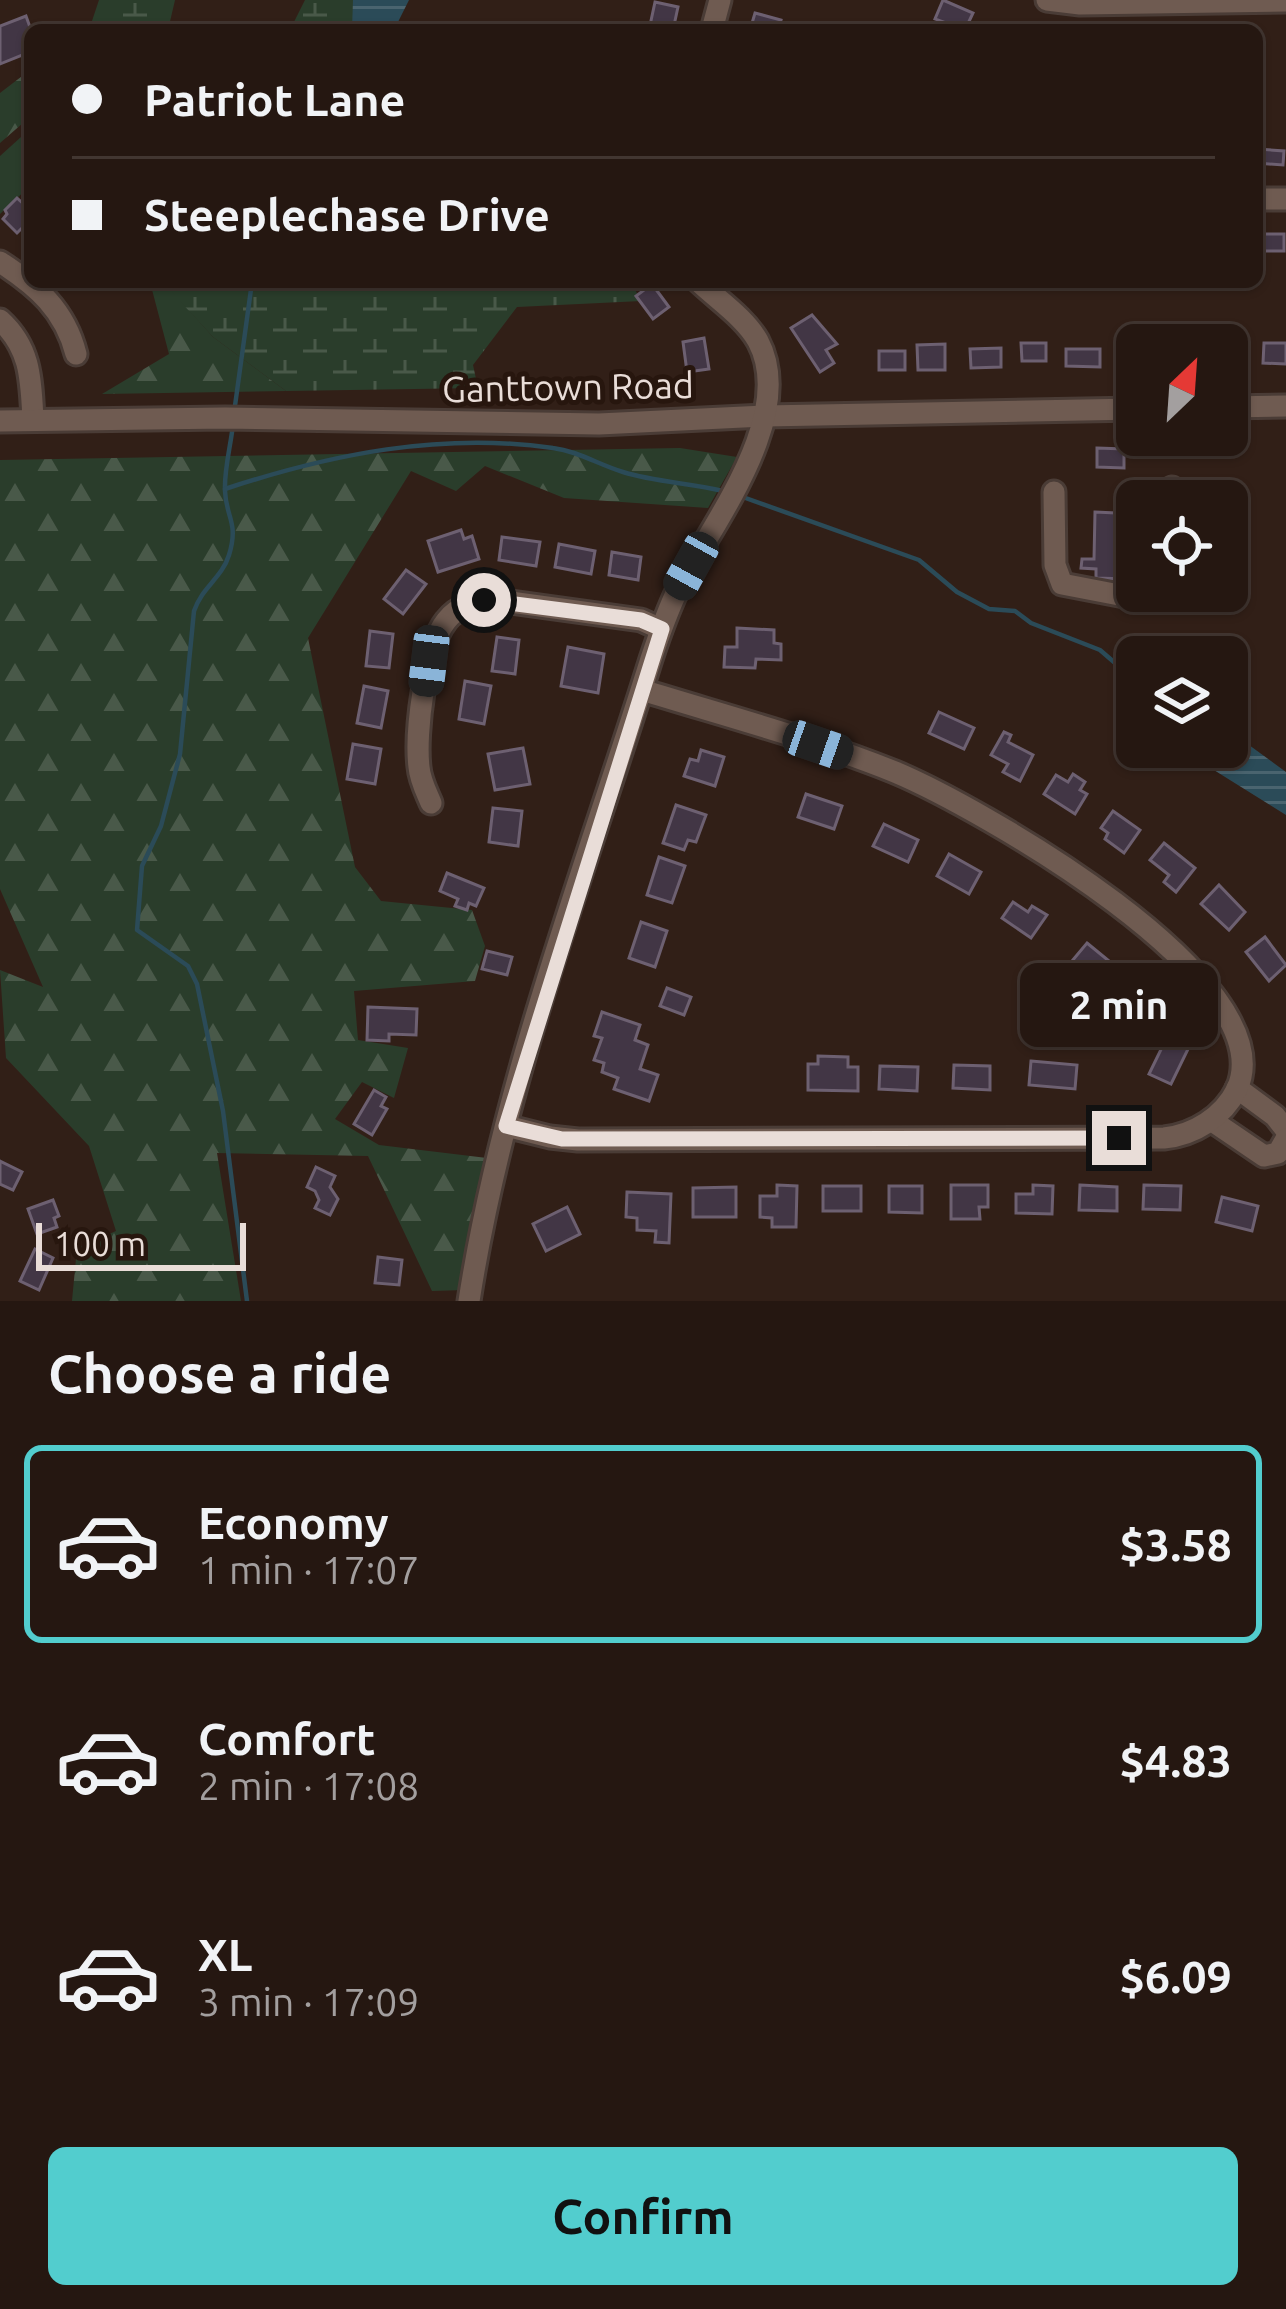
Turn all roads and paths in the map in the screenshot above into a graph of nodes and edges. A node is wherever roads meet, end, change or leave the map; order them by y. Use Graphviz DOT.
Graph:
graph roads {
  1 [pos="1047,0"];
  2 [pos="1286,1"];
  3 [pos="36,288"];
  4 [pos="705,288"];
  5 [pos="0,320"];
  6 [pos="76,354"];
  7 [pos="1286,406"];
  8 [pos="1248,407"];
  9 [pos="1116,409"];
  10 [pos="765,416"];
  11 [pos="33,420"];
  12 [pos="0,421"];
  13 [pos="1054,492"];
  14 [pos="1116,594"];
  15 [pos="662,629"];
  16 [pos="641,690"];
  17 [pos="431,802"];
  18 [pos="1238,1088"];
  19 [pos="1211,1120"];
  20 [pos="506,1126"];
  21 [pos="1286,1135"];
  22 [pos="469,1301"];
  1 -- 2 [label="street"];
  3 -- 6 [label="street"];
  4 -- 10 [label="street"];
  5 -- 11 [label="street"];
  7 -- 8 [label="street"];
  9 -- 10 [label="street, Ganttown Road"];
  10 -- 11 [label="street, Ganttown Road"];
  10 -- 15 [label="street"];
  11 -- 12 [label="street, Ganttown Road"];
  13 -- 14 [label="street"];
  15 -- 16 [label="street"];
  15 -- 17 [label="street"];
  16 -- 18 [label="street"];
  16 -- 20 [label="street"];
  18 -- 19 [label="street"];
  18 -- 21 [label="street"];
  19 -- 20 [label="street"];
  19 -- 21 [label="street"];
  20 -- 22 [label="street"];
}
